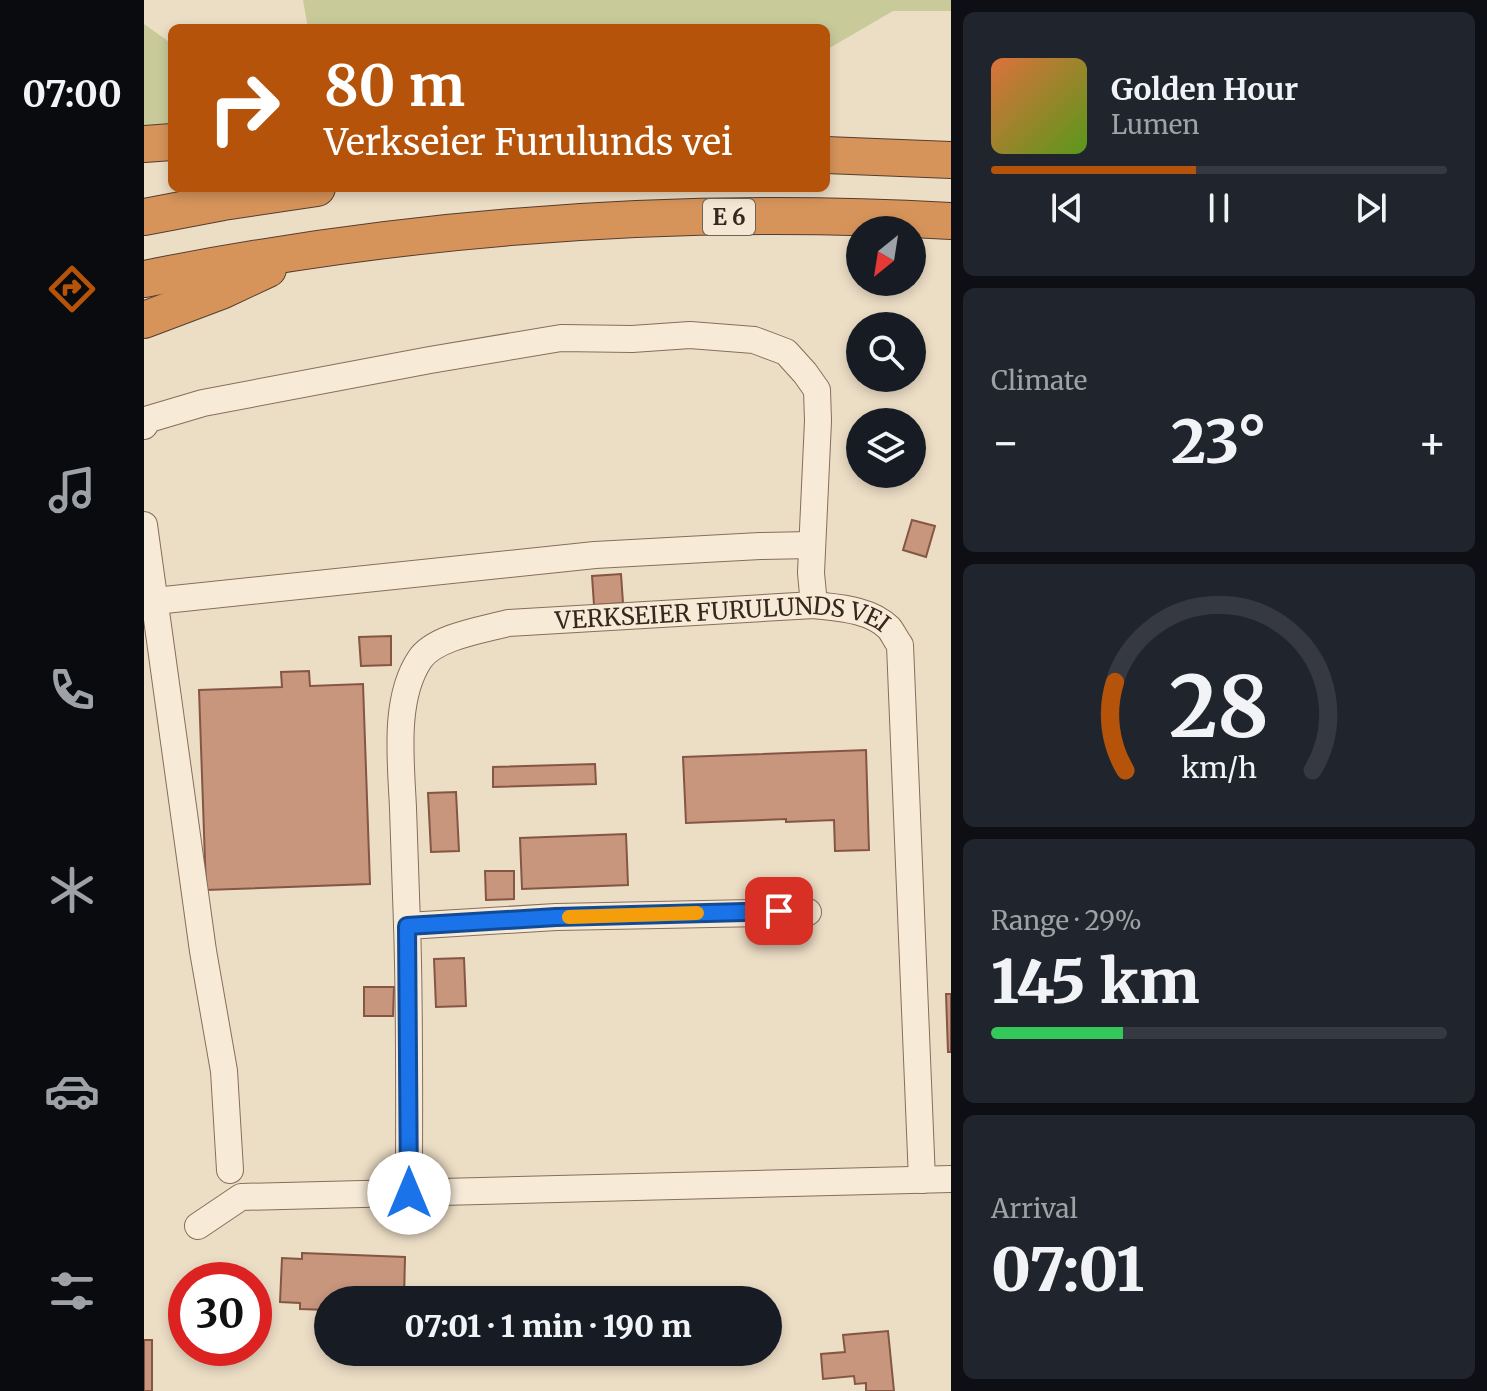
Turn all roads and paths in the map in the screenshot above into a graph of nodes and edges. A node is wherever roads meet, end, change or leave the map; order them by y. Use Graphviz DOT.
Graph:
graph roads {
  1 [pos="168,142"];
  2 [pos="144,144"];
  3 [pos="830,155"];
  4 [pos="951,160"];
  5 [pos="290,192"];
  6 [pos="144,217"];
  7 [pos="951,221"];
  8 [pos="320,248"];
  9 [pos="144,279"];
  10 [pos="144,320"];
  11 [pos="144,426"];
  12 [pos="144,525"];
  13 [pos="811,545"];
  14 [pos="155,601"];
  15 [pos="814,605"];
  16 [pos="808,912"];
  17 [pos="407,926"];
  18 [pos="230,1170"];
  19 [pos="951,1179"];
  20 [pos="922,1180"];
  21 [pos="409,1193"];
  22 [pos="198,1226"];
  1 -- 2 [label="highway"];
  3 -- 4 [label="highway"];
  5 -- 6 [label="highway"];
  7 -- 8 [label="highway, E 6"];
  8 -- 9 [label="highway, E 6"];
  8 -- 10 [label="highway"];
  11 -- 13 [label="street"];
  12 -- 14 [label="street"];
  13 -- 14 [label="street"];
  13 -- 15 [label="street"];
  14 -- 18 [label="street"];
  15 -- 17 [label="street, VERKSEIER FURULUNDS VEI"];
  15 -- 20 [label="street, VERKSEIER FURULUNDS VEI"];
  16 -- 17 [label="street"];
  17 -- 21 [label="street, VERKSEIER FURULUNDS VEI"];
  19 -- 20 [label="street"];
  20 -- 21 [label="street"];
  21 -- 22 [label="street"];
}
